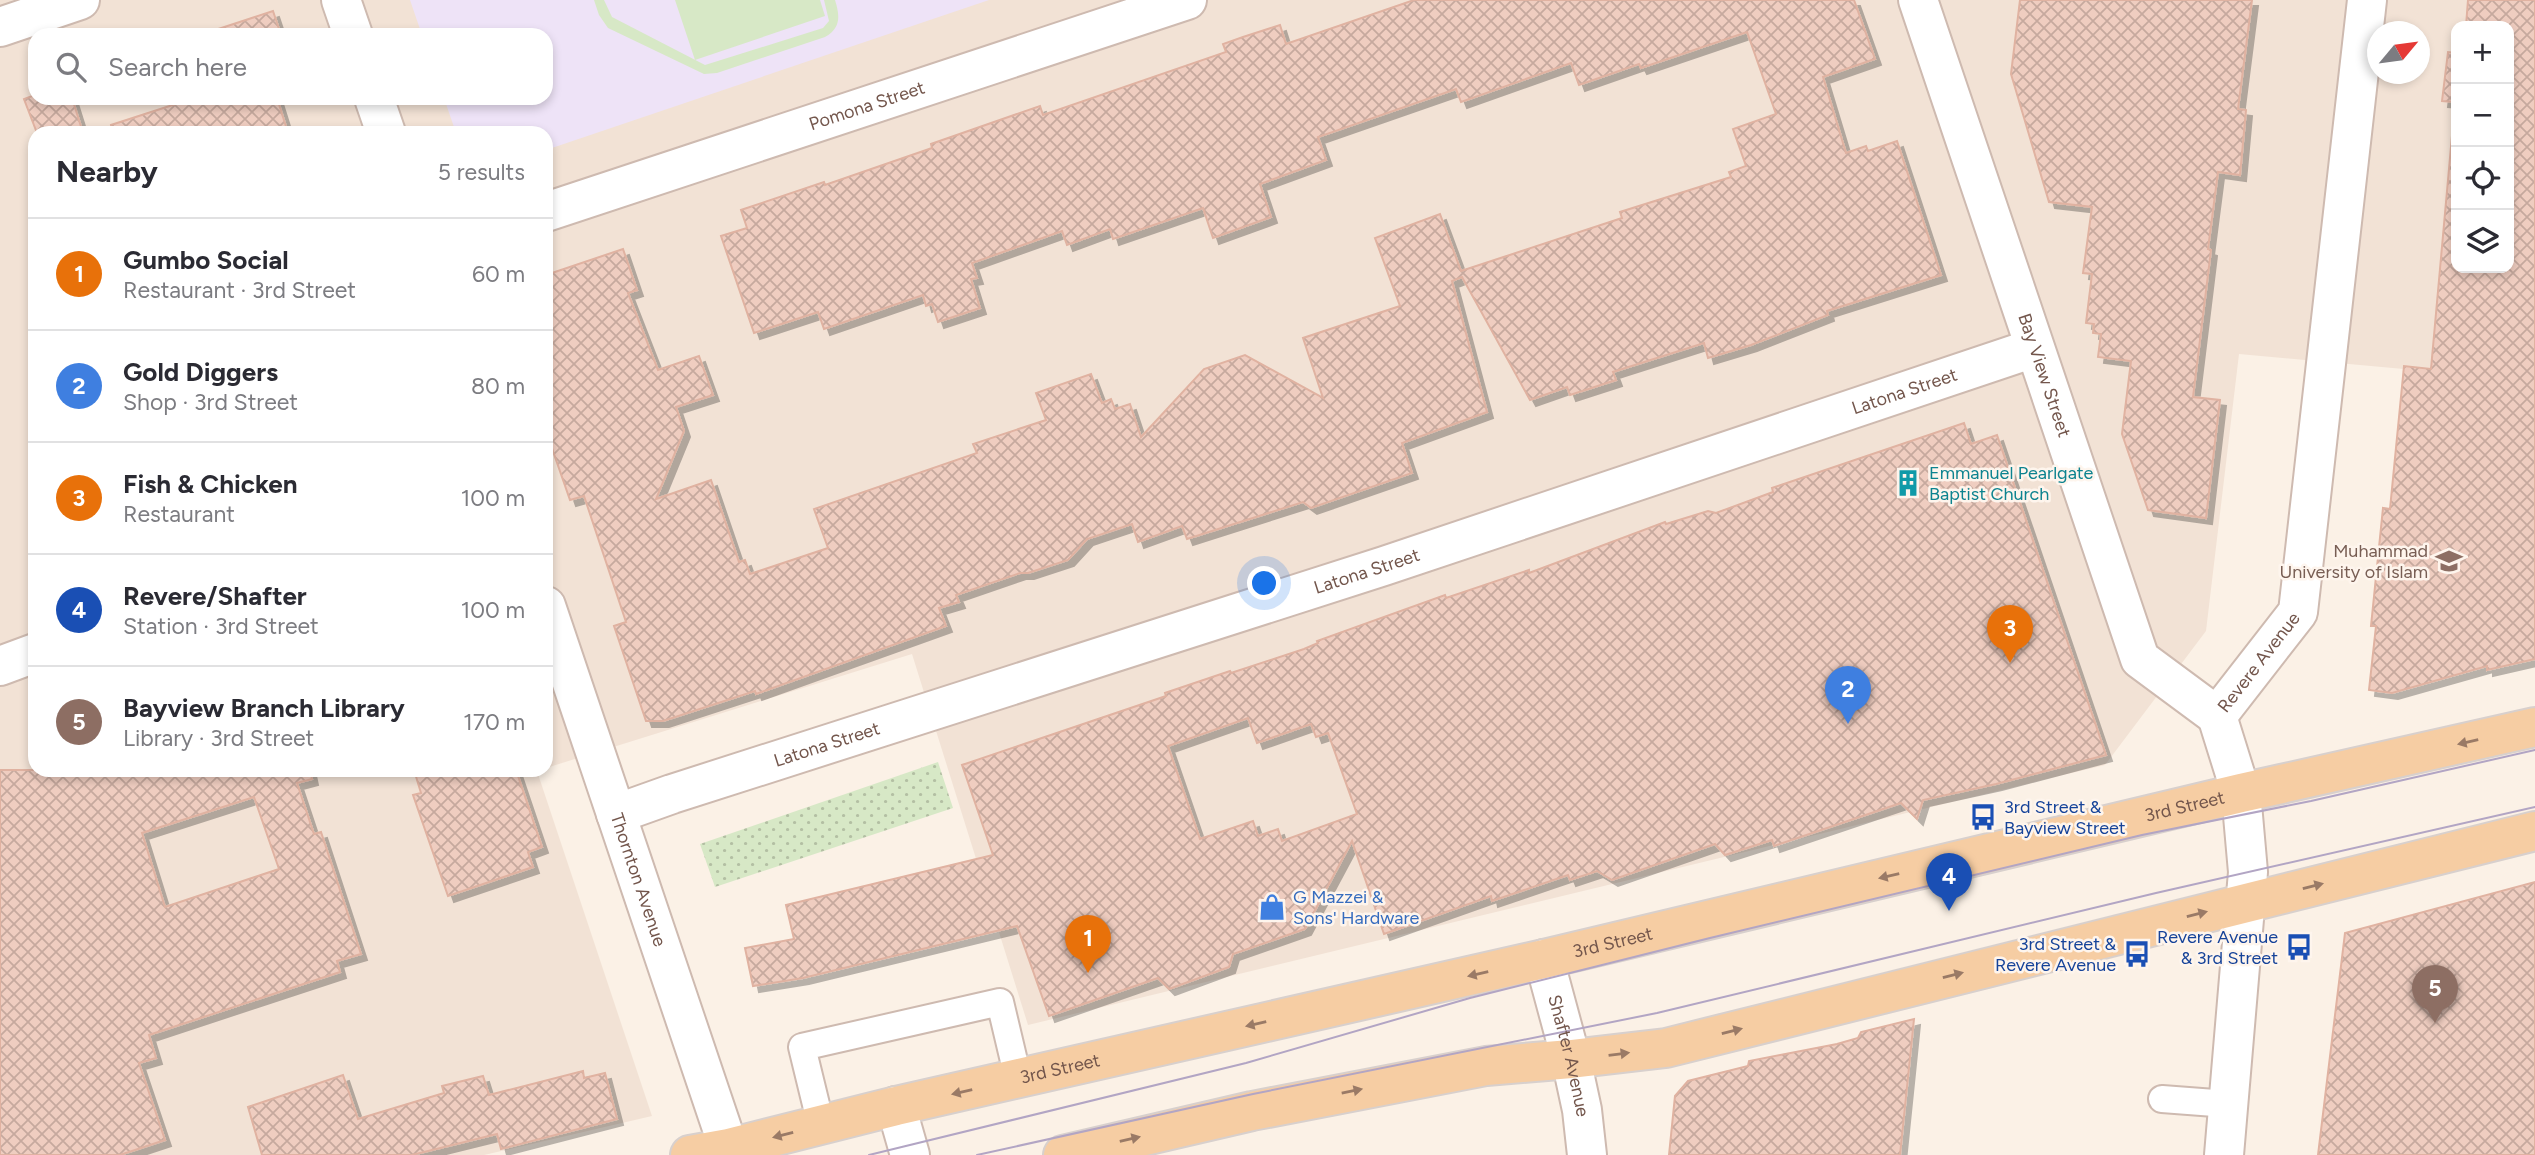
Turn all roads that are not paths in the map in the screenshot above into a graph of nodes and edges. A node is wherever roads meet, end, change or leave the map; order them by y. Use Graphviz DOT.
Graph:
graph roads {
  1 [pos="80,0"];
  2 [pos="341,0"];
  3 [pos="1187,0"];
  4 [pos="1918,0"];
  5 [pos="2367,0"];
  6 [pos="0,27"];
  7 [pos="351,28"];
  8 [pos="376,105"];
  9 [pos="384,126"];
  10 [pos="553,210"];
  11 [pos="2034,348"];
  12 [pos="553,627"];
  13 [pos="28,656"];
  14 [pos="0,666"];
  15 [pos="2217,716"];
  16 [pos="2535,727"];
  17 [pos="2241,793"];
  18 [pos="617,814"];
  19 [pos="2535,831"];
  20 [pos="2246,902"];
  21 [pos="1544,959"];
  22 [pos="1572,1059"];
  23 [pos="1018,1079"];
  24 [pos="2162,1099"];
  25 [pos="2228,1104"];
  26 [pos="896,1106"];
  27 [pos="821,1125"];
  28 [pos="730,1152"];
  29 [pos="690,1155"];
  30 [pos="909,1155"];
  31 [pos="1063,1155"];
  32 [pos="1587,1155"];
  33 [pos="2224,1155"];
  1 -- 6 [label="street"];
  2 -- 7 [label="street"];
  3 -- 10 [label="street, Pomona Street"];
  4 -- 11 [label="street, Bay View Street"];
  5 -- 15 [label="street, Revere Avenue"];
  8 -- 9 [label="street"];
  11 -- 15 [label="street, Bay View Street"];
  11 -- 18 [label="street, Latona Street"];
  12 -- 18 [label="street, Thornton Avenue"];
  13 -- 14 [label="street"];
  15 -- 17 [label="street, Revere Avenue"];
  16 -- 17 [label="main road, 3rd Street, one-way"];
  17 -- 20 [label="street, Revere Avenue"];
  17 -- 21 [label="main road, 3rd Street, one-way"];
  18 -- 28 [label="street, Thornton Avenue"];
  20 -- 19 [label="main road, one-way"];
  22 -- 20 [label="main road, one-way"];
  20 -- 25 [label="street, Revere Avenue"];
  21 -- 22 [label="street, Shafter Avenue"];
  21 -- 23 [label="main road, 3rd Street, one-way"];
  31 -- 22 [label="main road, one-way"];
  22 -- 32 [label="street, Shafter Avenue"];
  23 -- 26 [label="main road, 3rd Street, one-way"];
  23 -- 27 [label="lane"];
  24 -- 25 [label="lane"];
  25 -- 33 [label="street, Revere Avenue"];
  26 -- 27 [label="main road, 3rd Street"];
  26 -- 30 [label="street"];
  27 -- 28 [label="main road, 3rd Street, one-way"];
  28 -- 29 [label="main road, 3rd Street"];
}
